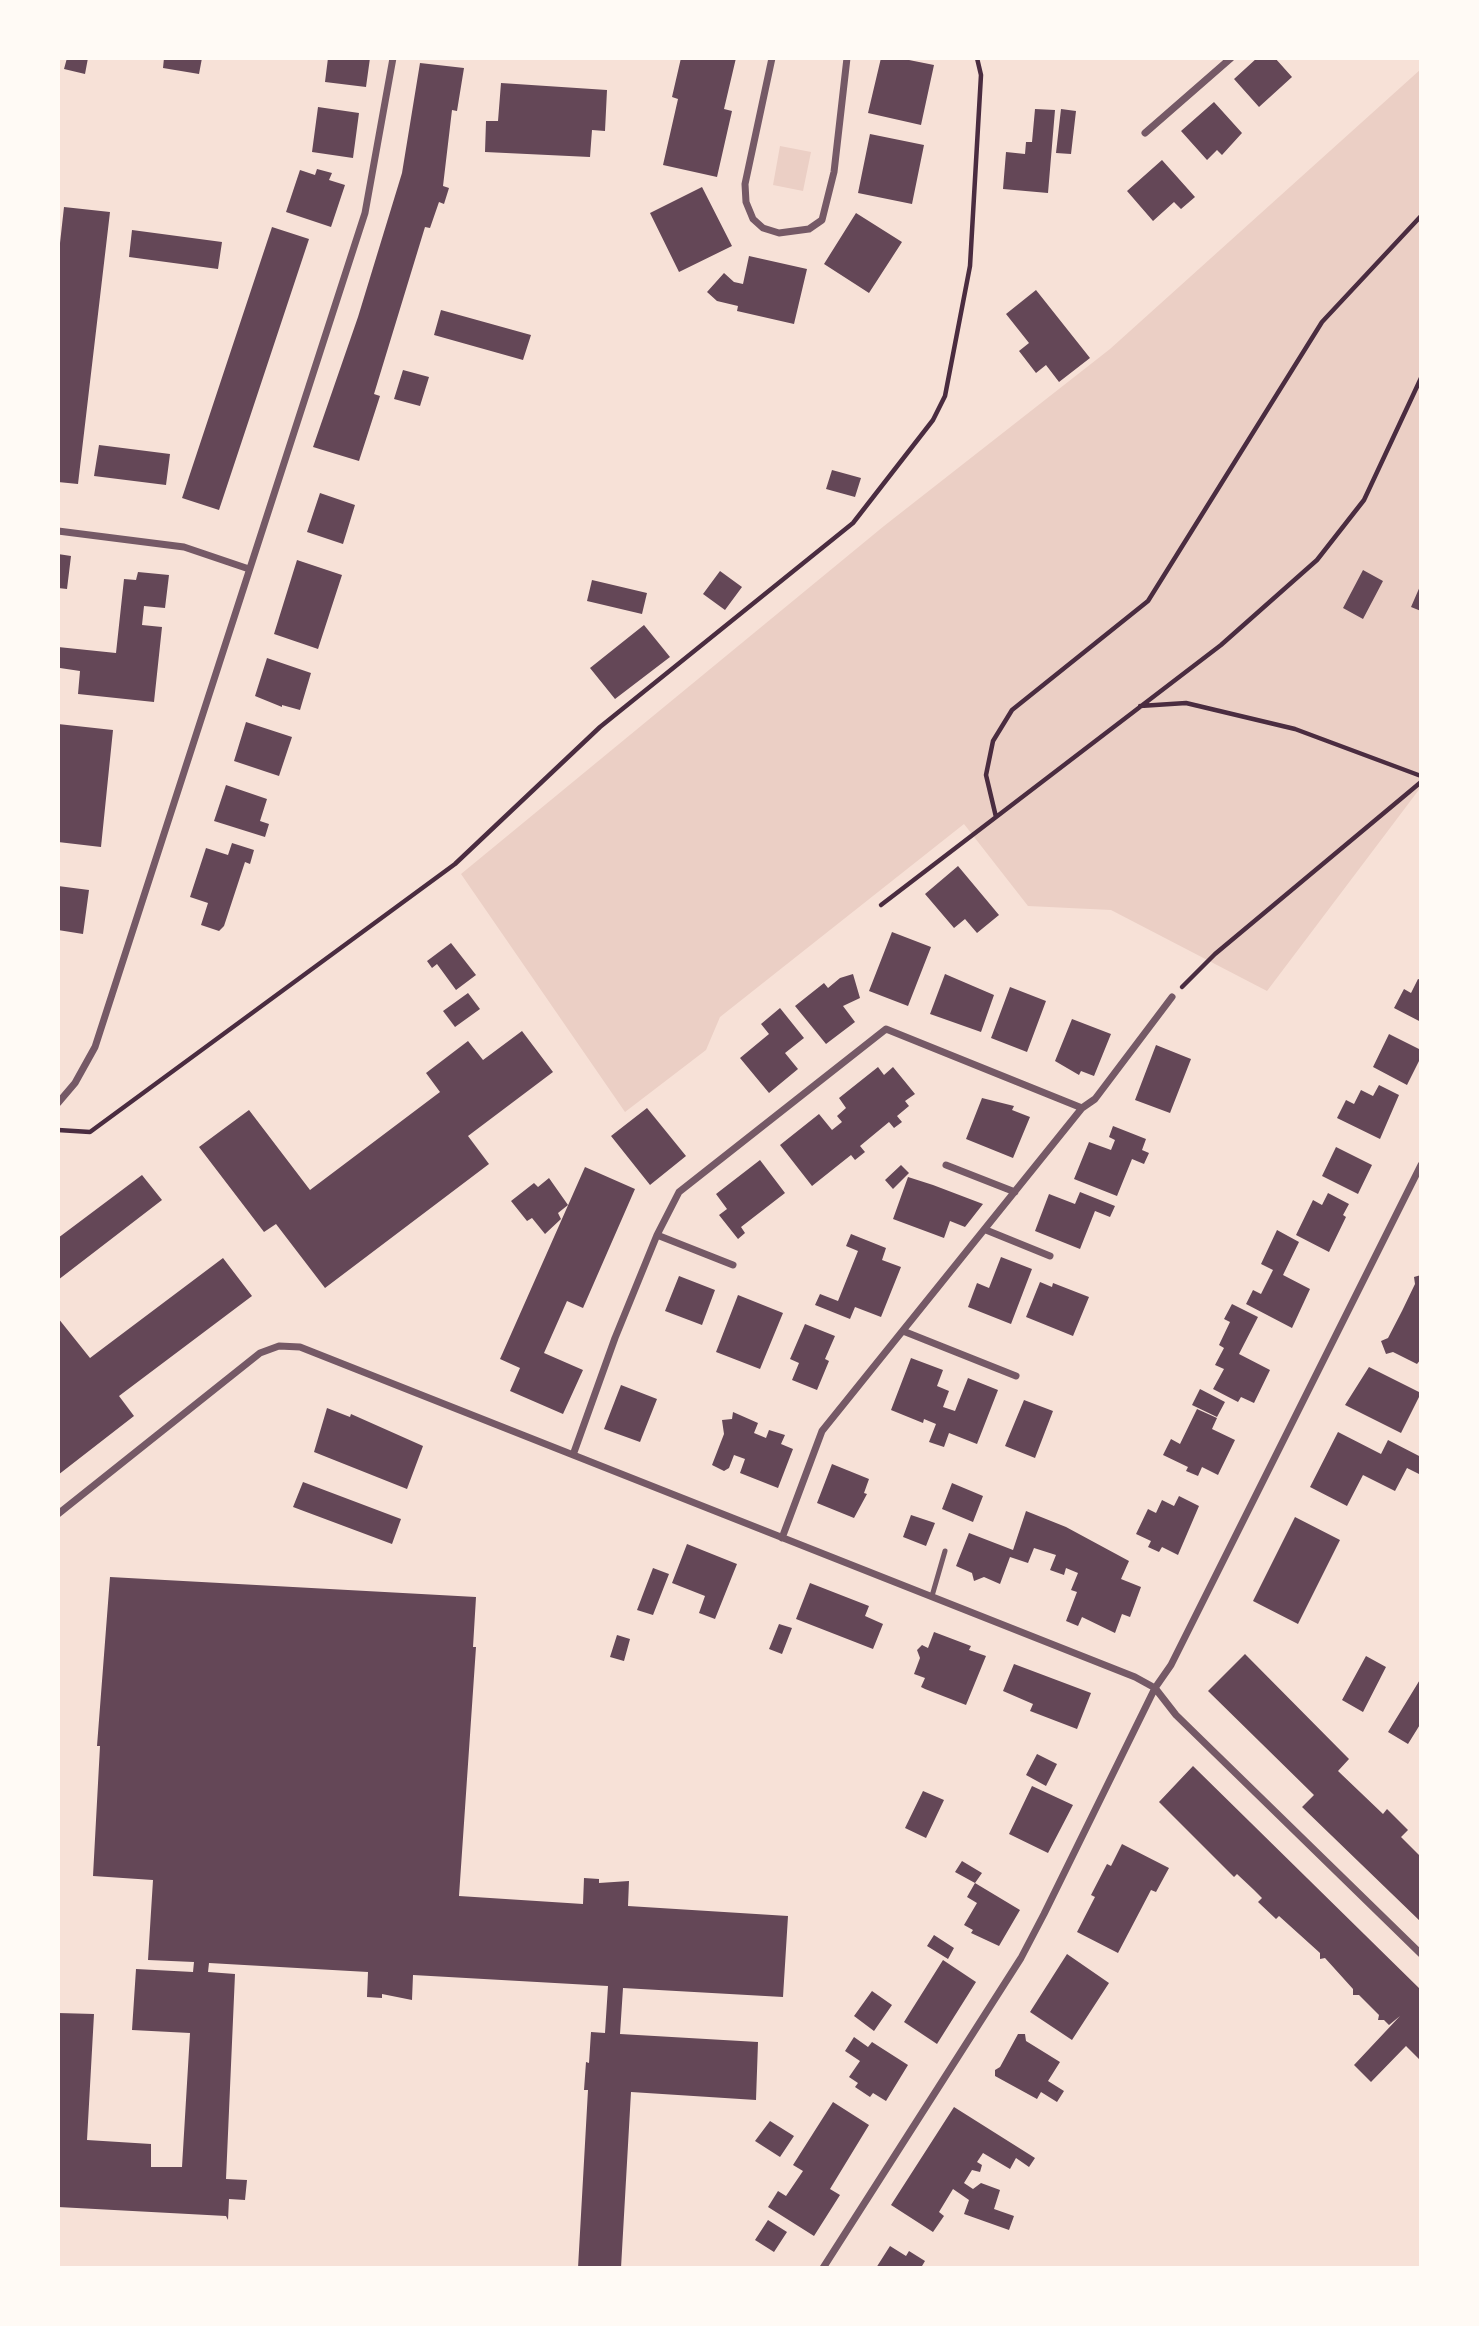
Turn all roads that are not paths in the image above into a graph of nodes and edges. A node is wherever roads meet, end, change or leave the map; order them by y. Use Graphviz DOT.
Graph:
graph roads {
  1 [pos="393,58"];
  2 [pos="772,58"];
  3 [pos="847,58"];
  4 [pos="1231,58"];
  5 [pos="1145,133"];
  6 [pos="58,531"];
  7 [pos="249,569"];
  8 [pos="1172,997"];
  9 [pos="58,1103"];
  10 [pos="1082,1108"];
  11 [pos="946,1166"];
  12 [pos="1421,1166"];
  13 [pos="1015,1192"];
  14 [pos="986,1230"];
  15 [pos="657,1235"];
  16 [pos="1050,1256"];
  17 [pos="733,1265"];
  18 [pos="903,1331"];
  19 [pos="1016,1376"];
  20 [pos="573,1455"];
  21 [pos="58,1514"];
  22 [pos="782,1538"];
  23 [pos="945,1551"];
  24 [pos="932,1595"];
  25 [pos="1155,1688"];
  26 [pos="1421,1954"];
  27 [pos="823,2268"];
  1 -- 7 [label="street"];
  2 -- 3 [label="street"];
  4 -- 5 [label="street"];
  6 -- 7 [label="street"];
  7 -- 9 [label="street"];
  8 -- 10 [label="street"];
  10 -- 13 [label="street"];
  10 -- 15 [label="street"];
  11 -- 13 [label="street"];
  12 -- 25 [label="street"];
  13 -- 14 [label="street"];
  14 -- 16 [label="street"];
  14 -- 18 [label="street"];
  15 -- 17 [label="street"];
  15 -- 20 [label="street"];
  18 -- 19 [label="street"];
  18 -- 22 [label="street"];
  20 -- 21 [label="street"];
  20 -- 22 [label="street"];
  22 -- 24 [label="street"];
  23 -- 24 [label="lane"];
  24 -- 25 [label="street"];
  25 -- 26 [label="street"];
  25 -- 27 [label="street"];
}
